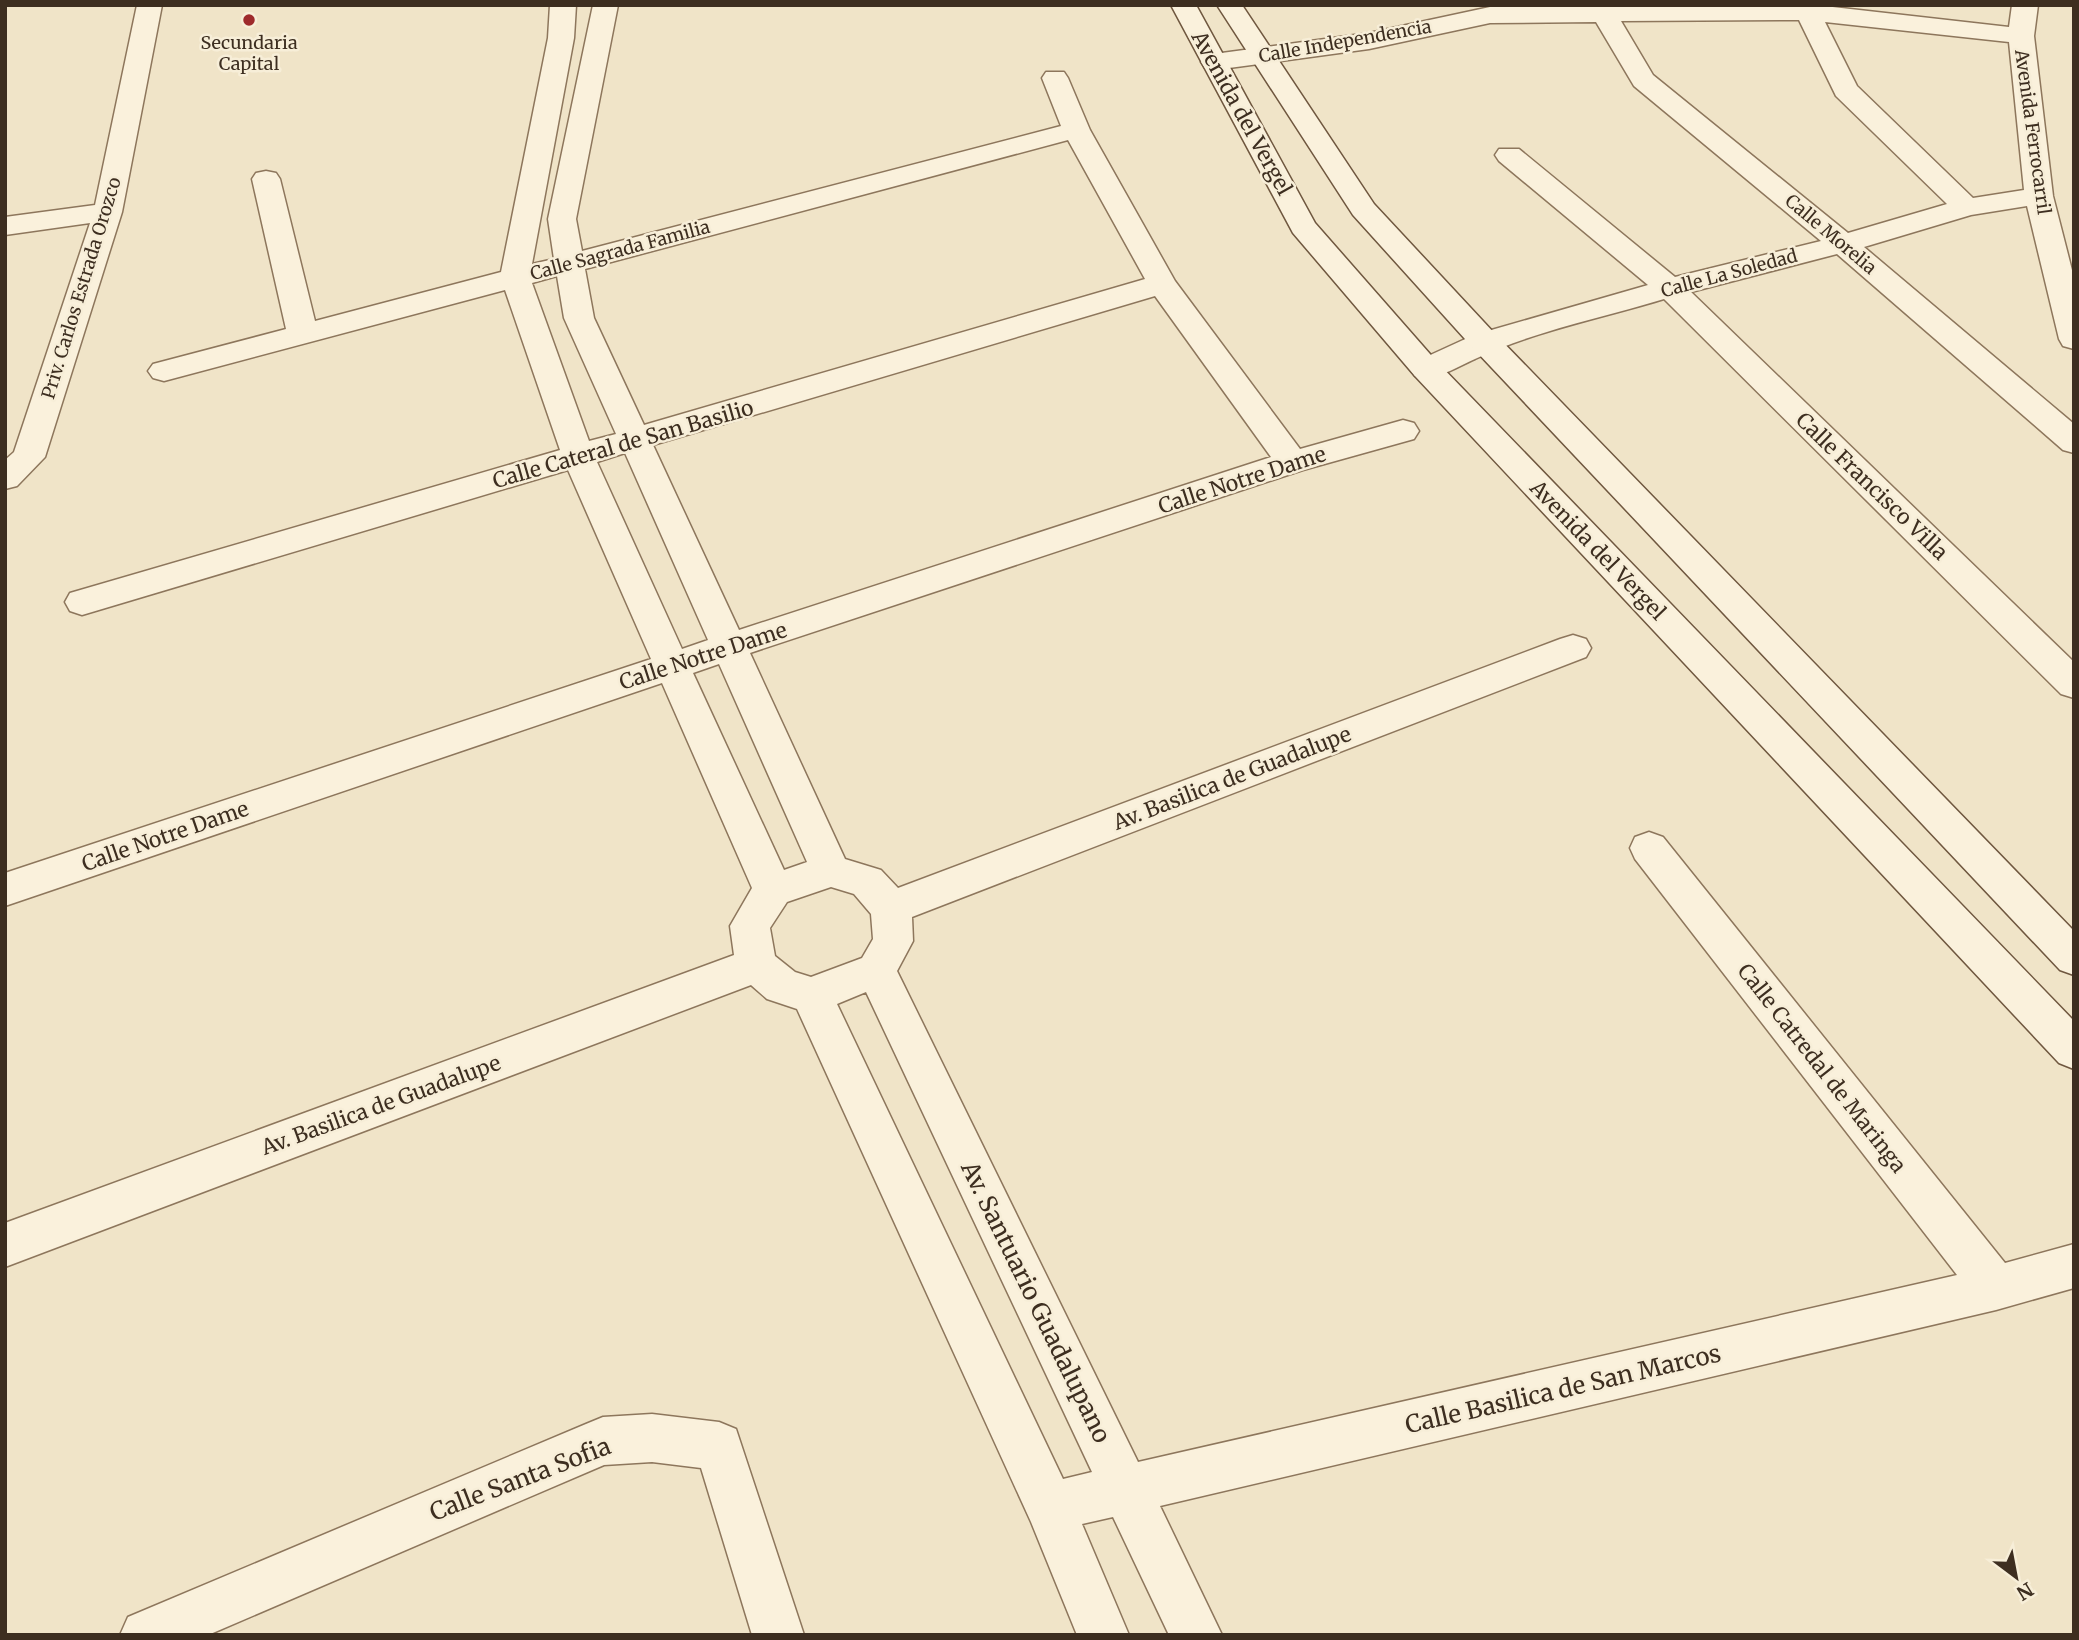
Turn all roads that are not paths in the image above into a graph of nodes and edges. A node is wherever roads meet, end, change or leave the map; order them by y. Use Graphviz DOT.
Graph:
graph roads {
  1 [pos="150,5"];
  2 [pos="562,5"];
  3 [pos="1183,5"];
  4 [pos="1229,5"];
  5 [pos="2025,5"];
  6 [pos="1609,11"];
  7 [pos="1808,12"];
  8 [pos="604,20"];
  9 [pos="2021,36"];
  10 [pos="561,38"];
  11 [pos="1261,56"];
  12 [pos="1214,62"];
  13 [pos="1055,78"];
  14 [pos="1076,130"];
  15 [pos="1509,155"];
  16 [pos="267,179"];
  17 [pos="2039,196"];
  18 [pos="1967,207"];
  19 [pos="108,212"];
  20 [pos="5,226"];
  21 [pos="1843,244"];
  22 [pos="569,264"];
  23 [pos="515,278"];
  24 [pos="1162,284"];
  25 [pos="1670,288"];
  26 [pos="303,334"];
  27 [pos="2074,339"];
  28 [pos="1485,342"];
  29 [pos="1426,369"];
  30 [pos="164,371"];
  31 [pos="1403,431"];
  32 [pos="635,441"];
  33 [pos="2074,442"];
  34 [pos="579,458"];
  35 [pos="1292,462"];
  36 [pos="5,478"];
  37 [pos="82,602"];
  38 [pos="728,648"];
  39 [pos="1573,648"];
  40 [pos="674,666"];
  41 [pos="2074,684"];
  42 [pos="1649,849"];
  43 [pos="831,871"];
  44 [pos="5,890"];
  45 [pos="773,890"];
  46 [pos="891,908"];
  47 [pos="2074,958"];
  48 [pos="756,965"];
  49 [pos="876,970"];
  50 [pos="812,995"];
  51 [pos="2074,1050"];
  52 [pos="5,1245"];
  53 [pos="2074,1266"];
  54 [pos="1996,1288"];
  55 [pos="1127,1490"];
  56 [pos="1050,1507"];
  57 [pos="146,1635"];
  58 [pos="778,1635"];
  59 [pos="1103,1635"];
  60 [pos="1196,1635"];
  1 -- 19 [label="street, Priv. Carlos Estrada Orozco"];
  2 -- 10 [label="street"];
  3 -- 12 [label="street, Avenida del Vergel"];
  4 -- 11 [label="street, Avenida del Vergel"];
  5 -- 9 [label="street, Avenida Ferrocarril"];
  6 -- 7 [label="street, Calle Independencia"];
  6 -- 11 [label="street, Calle Independencia"];
  6 -- 21 [label="street, Calle Morelia"];
  7 -- 9 [label="street, Calle Independencia"];
  7 -- 18 [label="street"];
  8 -- 10 [label="street"];
  8 -- 22 [label="street"];
  9 -- 17 [label="street, Avenida Ferrocarril"];
  10 -- 23 [label="street"];
  11 -- 12 [label="street, Calle Independencia"];
  11 -- 28 [label="street, Avenida del Vergel"];
  12 -- 29 [label="street, Avenida del Vergel"];
  13 -- 14 [label="street"];
  14 -- 22 [label="street, Calle Sagrada Familia"];
  14 -- 24 [label="street"];
  15 -- 25 [label="street, Calle Francisco Villa"];
  16 -- 26 [label="street"];
  17 -- 18 [label="street, Calle La Soledad"];
  17 -- 27 [label="street, Avenida Ferrocarril"];
  18 -- 21 [label="street, Calle La Soledad"];
  19 -- 20 [label="street"];
  19 -- 36 [label="street, Priv. Carlos Estrada Orozco"];
  21 -- 25 [label="street, Calle La Soledad"];
  21 -- 33 [label="street, Calle Morelia"];
  22 -- 23 [label="street, Calle Sagrada Familia"];
  22 -- 32 [label="street"];
  23 -- 26 [label="street, Calle Sagrada Familia"];
  23 -- 34 [label="street"];
  24 -- 32 [label="street, Calle Cateral de San Basilio"];
  24 -- 35 [label="street"];
  25 -- 28 [label="street, Calle La Soledad"];
  25 -- 41 [label="street, Calle Francisco Villa"];
  26 -- 30 [label="street, Calle Sagrada Familia"];
  28 -- 29 [label="street, Calle La Soledad"];
  28 -- 47 [label="street, Avenida del Vergel"];
  29 -- 51 [label="street, Avenida del Vergel"];
  31 -- 35 [label="street, Calle Notre Dame"];
  32 -- 34 [label="street, Calle Cateral de San Basilio"];
  32 -- 38 [label="street"];
  34 -- 37 [label="street, Calle Cateral de San Basilio"];
  34 -- 40 [label="street"];
  35 -- 38 [label="street, Calle Notre Dame"];
  38 -- 40 [label="street, Calle Notre Dame"];
  38 -- 43 [label="street"];
  39 -- 46 [label="street, Av. Basilica de Guadalupe"];
  40 -- 44 [label="street, Calle Notre Dame"];
  40 -- 45 [label="street"];
  42 -- 54 [label="street, Calle Catredal de Maringa"];
  43 -- 45 [label="street"];
  43 -- 46 [label="street"];
  45 -- 48 [label="street"];
  46 -- 49 [label="street"];
  48 -- 50 [label="street"];
  48 -- 52 [label="street, Av. Basilica de Guadalupe"];
  49 -- 50 [label="street"];
  49 -- 55 [label="street, Av. Santuario Guadalupano"];
  50 -- 56 [label="street"];
  53 -- 54 [label="street, Calle Basilica de San Marcos"];
  54 -- 55 [label="street, Calle Basilica de San Marcos"];
  55 -- 56 [label="street, Calle Basilica de San Marcos"];
  55 -- 60 [label="street, Av. Santuario Guadalupano"];
  56 -- 59 [label="street"];
  57 -- 58 [label="street, Calle Santa Sofia"];
}
